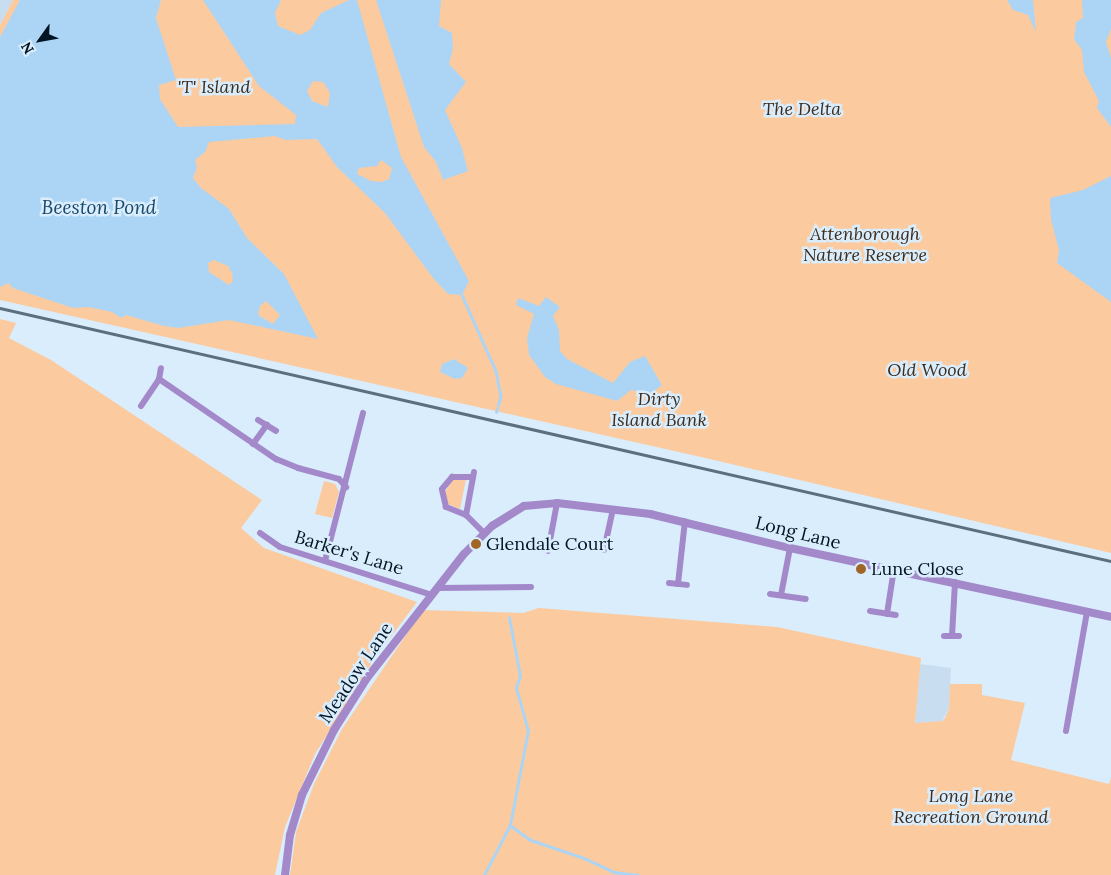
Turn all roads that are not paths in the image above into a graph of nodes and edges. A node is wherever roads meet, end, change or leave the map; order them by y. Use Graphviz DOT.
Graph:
graph roads {
  1 [pos="161,368"];
  2 [pos="159,379"];
  3 [pos="141,406"];
  4 [pos="363,413"];
  5 [pos="258,420"];
  6 [pos="267,425"];
  7 [pos="276,431"];
  8 [pos="253,444"];
  9 [pos="346,487"];
  10 [pos="557,503"];
  11 [pos="614,509"];
  12 [pos="466,514"];
  13 [pos="685,520"];
  14 [pos="260,533"];
  15 [pos="484,533"];
  16 [pos="790,548"];
  17 [pos="604,550"];
  18 [pos="548,551"];
  19 [pos="325,561"];
  20 [pos="894,569"];
  21 [pos="955,582"];
  22 [pos="669,583"];
  23 [pos="678,584"];
  24 [pos="687,584"];
  25 [pos="531,587"];
  26 [pos="438,588"];
  27 [pos="518,588"];
  28 [pos="770,594"];
  29 [pos="432,595"];
  30 [pos="781,595"];
  31 [pos="520,597"];
  32 [pos="806,599"];
  33 [pos="870,611"];
  34 [pos="1087,612"];
  35 [pos="887,614"];
  36 [pos="896,615"];
  37 [pos="1111,617"];
  38 [pos="944,636"];
  39 [pos="1066,731"];
  40 [pos="285,875"];
  1 -- 2 [label="street"];
  2 -- 3 [label="street"];
  2 -- 8 [label="street"];
  4 -- 9 [label="street"];
  5 -- 6 [label="street"];
  6 -- 7 [label="street"];
  6 -- 8 [label="street"];
  8 -- 9 [label="street"];
  9 -- 19 [label="street"];
  10 -- 11 [label="street, Long Lane"];
  10 -- 15 [label="street, Long Lane"];
  10 -- 18 [label="street"];
  11 -- 13 [label="street, Long Lane"];
  11 -- 17 [label="street"];
  12 -- 12 [label="street"];
  12 -- 15 [label="street"];
  13 -- 16 [label="street, Long Lane"];
  13 -- 23 [label="street"];
  14 -- 19 [label="street, Barker's Lane"];
  15 -- 26 [label="street, Meadow Lane"];
  16 -- 20 [label="street, Long Lane"];
  16 -- 30 [label="street"];
  19 -- 29 [label="street, Barker's Lane"];
  20 -- 21 [label="street, Long Lane"];
  20 -- 35 [label="street"];
  21 -- 34 [label="street, Long Lane"];
  21 -- 38 [label="street"];
  22 -- 23 [label="street"];
  23 -- 24 [label="street"];
  25 -- 27 [label="street"];
  26 -- 27 [label="street"];
  26 -- 29 [label="street, Meadow Lane"];
  27 -- 31 [label="street"];
  28 -- 30 [label="street"];
  29 -- 40 [label="street, Meadow Lane"];
  30 -- 32 [label="street"];
  33 -- 35 [label="street"];
  34 -- 37 [label="street, Long Lane"];
  34 -- 39 [label="street"];
  35 -- 36 [label="street"];
}
